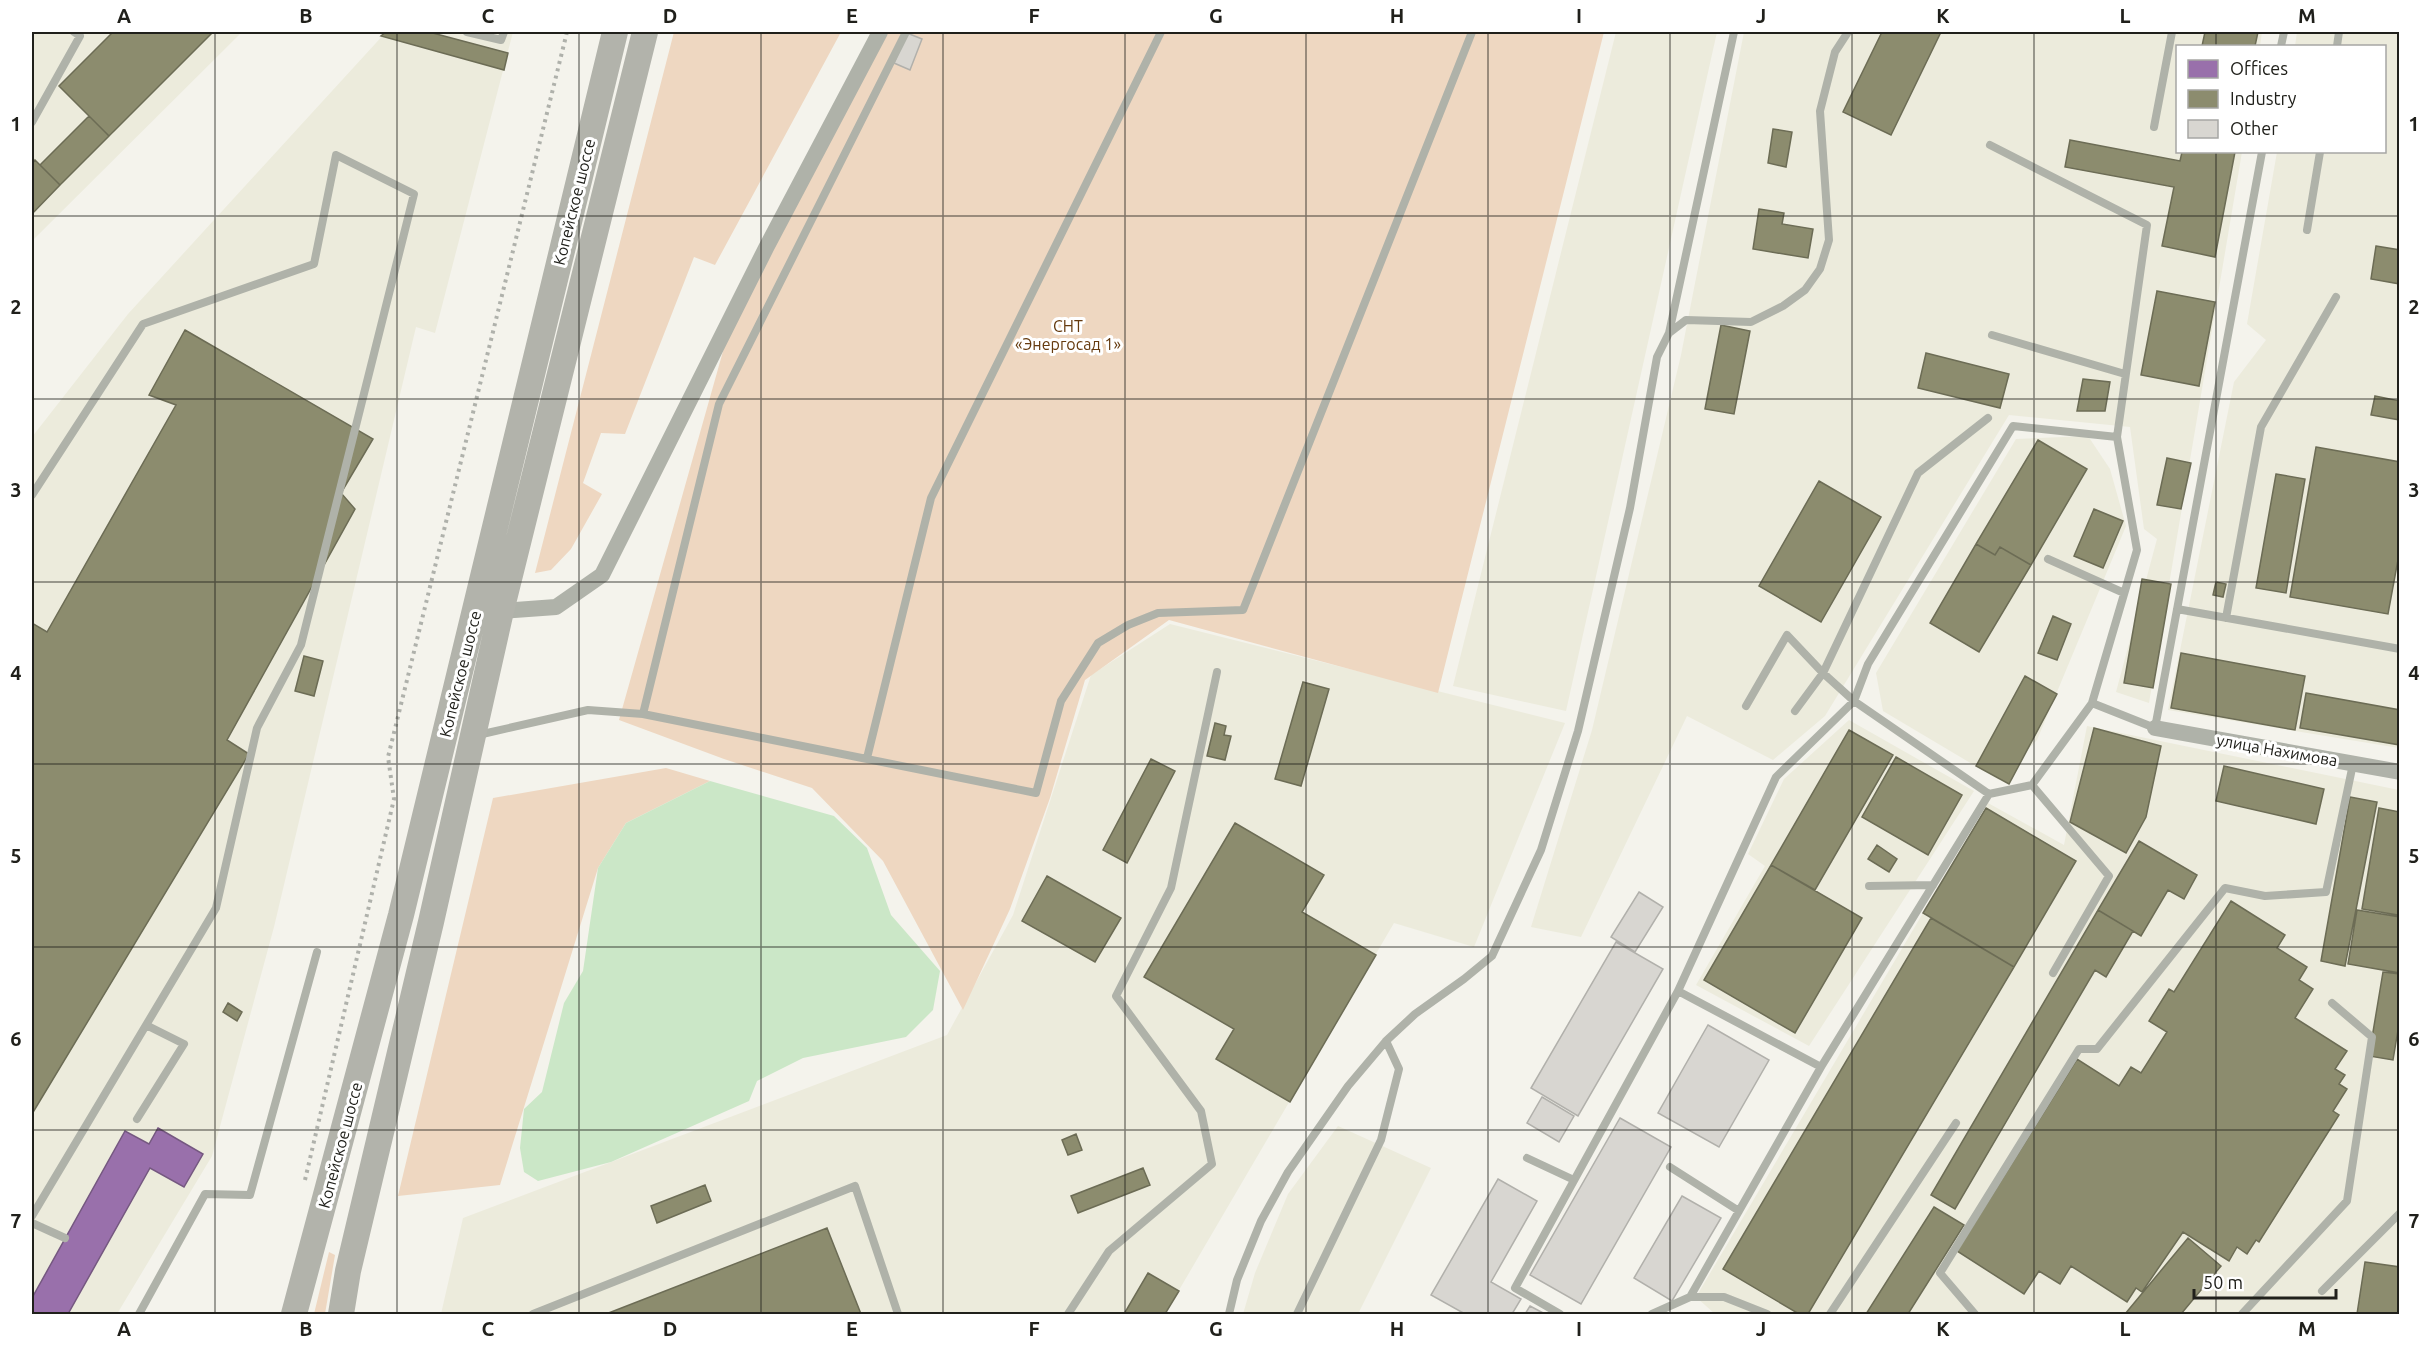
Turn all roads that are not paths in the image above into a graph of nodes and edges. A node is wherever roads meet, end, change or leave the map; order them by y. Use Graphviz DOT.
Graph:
graph roads {
  1 [pos="467,32"];
  2 [pos="504,32"];
  3 [pos="615,32"];
  4 [pos="645,32"];
  5 [pos="880,32"];
  6 [pos="906,32"];
  7 [pos="1161,32"];
  8 [pos="1472,32"];
  9 [pos="1734,32"];
  10 [pos="1848,32"];
  11 [pos="2172,32"];
  12 [pos="80,33"];
  13 [pos="32,122"];
  14 [pos="2154,127"];
  15 [pos="1990,145"];
  16 [pos="2262,153"];
  17 [pos="2320,153"];
  18 [pos="2307,230"];
  19 [pos="2336,297"];
  20 [pos="1669,333"];
  21 [pos="1992,335"];
  22 [pos="2126,374"];
  23 [pos="1988,418"];
  24 [pos="2117,437"];
  25 [pos="32,495"];
  26 [pos="2048,559"];
  27 [pos="2124,593"];
  28 [pos="2176,609"];
  29 [pos="501,611"];
  30 [pos="2226,618"];
  31 [pos="2400,650"];
  32 [pos="1217,672"];
  33 [pos="1823,673"];
  34 [pos="1854,701"];
  35 [pos="2092,703"];
  36 [pos="1746,706"];
  37 [pos="1795,711"];
  38 [pos="643,714"];
  39 [pos="2154,728"];
  40 [pos="472,737"];
  41 [pos="867,758"];
  42 [pos="2354,764"];
  43 [pos="2400,772"];
  44 [pos="2032,785"];
  45 [pos="1989,794"];
  46 [pos="1933,885"];
  47 [pos="1869,886"];
  48 [pos="317,952"];
  49 [pos="2054,973"];
  50 [pos="1678,991"];
  51 [pos="2332,1003"];
  52 [pos="146,1025"];
  53 [pos="1386,1041"];
  54 [pos="1821,1067"];
  55 [pos="137,1119"];
  56 [pos="1956,1123"];
  57 [pos="1527,1158"];
  58 [pos="1670,1167"];
  59 [pos="1574,1180"];
  60 [pos="1739,1211"];
  61 [pos="2400,1213"];
  62 [pos="32,1216"];
  63 [pos="32,1223"];
  64 [pos="65,1238"];
  65 [pos="2322,1291"];
  66 [pos="1690,1297"];
  67 [pos="140,1314"];
  68 [pos="294,1314"];
  69 [pos="341,1314"];
  70 [pos="533,1314"];
  71 [pos="898,1314"];
  72 [pos="1068,1314"];
  73 [pos="1228,1314"];
  74 [pos="1297,1314"];
  75 [pos="1560,1314"];
  76 [pos="1652,1314"];
  77 [pos="1767,1314"];
  78 [pos="1830,1314"];
  79 [pos="1975,1314"];
  80 [pos="2242,1314"];
  1 -- 2 [label="lane"];
  3 -- 68 [label="main road, Копейское шоссе"];
  4 -- 29 [label="main road, Копейское шоссе"];
  5 -- 29 [label="street, Копейское шоссе"];
  6 -- 38 [label="lane"];
  7 -- 41 [label="lane"];
  8 -- 41 [label="lane"];
  9 -- 20 [label="lane"];
  10 -- 20 [label="lane"];
  11 -- 14 [label="lane"];
  12 -- 13 [label="lane"];
  15 -- 22 [label="lane"];
  16 -- 28 [label="lane"];
  17 -- 18 [label="lane"];
  19 -- 30 [label="lane"];
  20 -- 53 [label="lane"];
  21 -- 22 [label="lane"];
  22 -- 24 [label="lane"];
  23 -- 33 [label="lane"];
  24 -- 27 [label="lane"];
  24 -- 34 [label="lane"];
  25 -- 52 [label="lane"];
  26 -- 27 [label="lane"];
  27 -- 35 [label="lane"];
  28 -- 30 [label="lane"];
  28 -- 39 [label="lane"];
  29 -- 40 [label="main road, Копейское шоссе"];
  30 -- 31 [label="lane"];
  32 -- 72 [label="lane"];
  33 -- 34 [label="lane"];
  33 -- 36 [label="lane"];
  33 -- 37 [label="lane"];
  34 -- 45 [label="lane"];
  34 -- 50 [label="lane"];
  35 -- 39 [label="lane"];
  35 -- 44 [label="lane"];
  38 -- 40 [label="lane"];
  38 -- 41 [label="lane"];
  39 -- 42 [label="street, улица Нахимова"];
  40 -- 69 [label="main road, Копейское шоссе"];
  42 -- 43 [label="street, улица Нахимова"];
  42 -- 79 [label="lane"];
  44 -- 45 [label="lane"];
  44 -- 49 [label="lane"];
  45 -- 46 [label="lane"];
  46 -- 47 [label="lane"];
  46 -- 54 [label="lane"];
  48 -- 67 [label="lane"];
  50 -- 54 [label="lane"];
  50 -- 59 [label="lane"];
  51 -- 80 [label="lane"];
  52 -- 55 [label="lane"];
  52 -- 62 [label="lane"];
  53 -- 73 [label="lane"];
  53 -- 74 [label="lane"];
  54 -- 60 [label="lane"];
  56 -- 78 [label="lane"];
  57 -- 59 [label="lane"];
  58 -- 60 [label="lane"];
  59 -- 75 [label="lane"];
  60 -- 66 [label="lane"];
  61 -- 65 [label="lane"];
  63 -- 64 [label="lane"];
  66 -- 76 [label="lane"];
  66 -- 77 [label="lane"];
  70 -- 71 [label="lane"];
}
